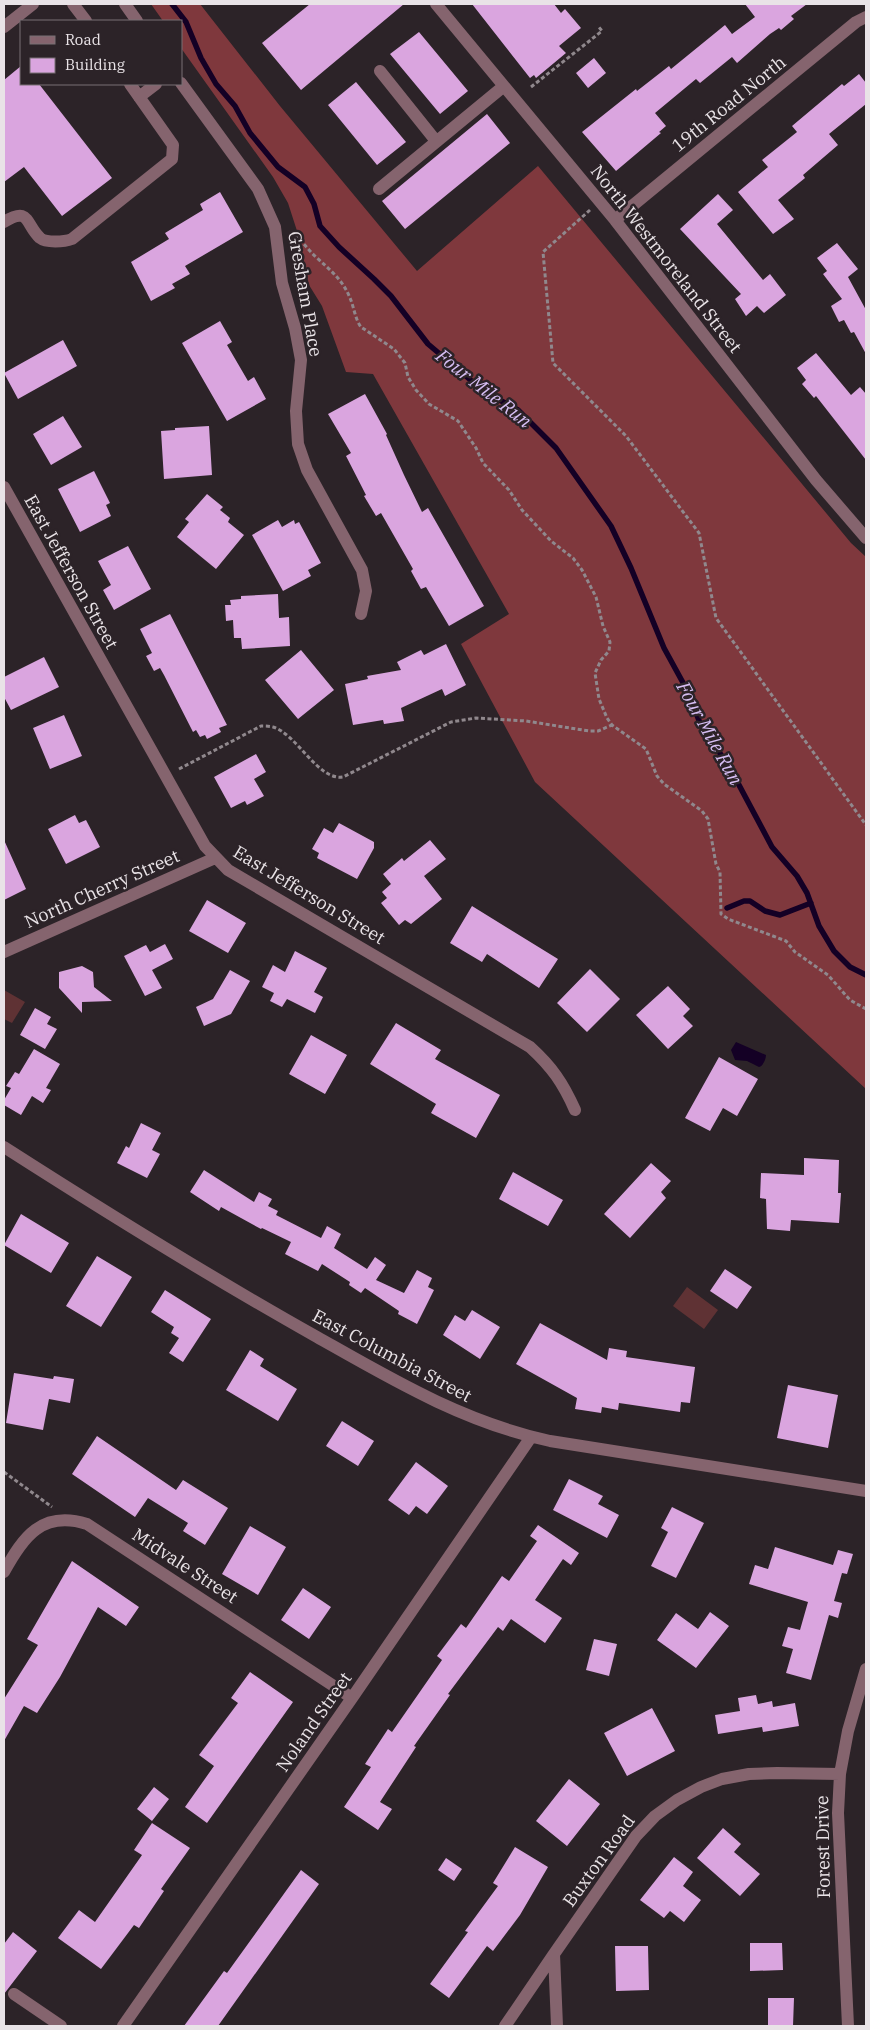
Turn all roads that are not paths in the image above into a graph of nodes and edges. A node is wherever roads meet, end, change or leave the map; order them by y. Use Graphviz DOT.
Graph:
graph roads {
  1 [pos="33,4"];
  2 [pos="73,4"];
  3 [pos="125,4"];
  4 [pos="436,4"];
  5 [pos="866,16"];
  6 [pos="85,20"];
  7 [pos="136,20"];
  8 [pos="4,27"];
  9 [pos="380,71"];
  10 [pos="182,84"];
  11 [pos="131,85"];
  12 [pos="155,85"];
  13 [pos="504,86"];
  14 [pos="139,97"];
  15 [pos="436,141"];
  16 [pos="379,189"];
  17 [pos="615,220"];
  18 [pos="4,222"];
  19 [pos="4,487"];
  20 [pos="866,538"];
  21 [pos="361,614"];
  22 [pos="215,858"];
  23 [pos="4,952"];
  24 [pos="575,1110"];
  25 [pos="4,1147"];
  26 [pos="531,1437"];
  27 [pos="866,1490"];
  28 [pos="4,1572"];
  29 [pos="866,1669"];
  30 [pos="352,1698"];
  31 [pos="840,1774"];
  32 [pos="554,1954"];
  33 [pos="14,1994"];
  34 [pos="61,2026"];
  35 [pos="123,2026"];
  36 [pos="504,2026"];
  37 [pos="558,2026"];
  38 [pos="848,2026"];
  1 -- 8 [label="street"];
  2 -- 6 [label="street"];
  3 -- 7 [label="street"];
  4 -- 13 [label="street, North Westmoreland Street"];
  5 -- 17 [label="street, 19th Road North"];
  9 -- 15 [label="street"];
  10 -- 21 [label="street, Gresham Place"];
  11 -- 14 [label="street"];
  12 -- 14 [label="street"];
  13 -- 15 [label="street"];
  13 -- 17 [label="street, North Westmoreland Street"];
  14 -- 18 [label="street"];
  15 -- 16 [label="street"];
  17 -- 20 [label="street, North Westmoreland Street"];
  19 -- 22 [label="street, East Jefferson Street"];
  22 -- 23 [label="street, North Cherry Street"];
  22 -- 24 [label="street, East Jefferson Street"];
  25 -- 26 [label="street, East Columbia Street"];
  26 -- 27 [label="street, East Columbia Street"];
  26 -- 30 [label="street, Noland Street"];
  28 -- 30 [label="street, Midvale Street"];
  29 -- 31 [label="street, Forest Drive"];
  30 -- 35 [label="street, Noland Street"];
  31 -- 32 [label="street, Buxton Road"];
  31 -- 38 [label="street, Forest Drive"];
  32 -- 36 [label="street, Buxton Road"];
  32 -- 37 [label="street"];
  33 -- 34 [label="street"];
}
